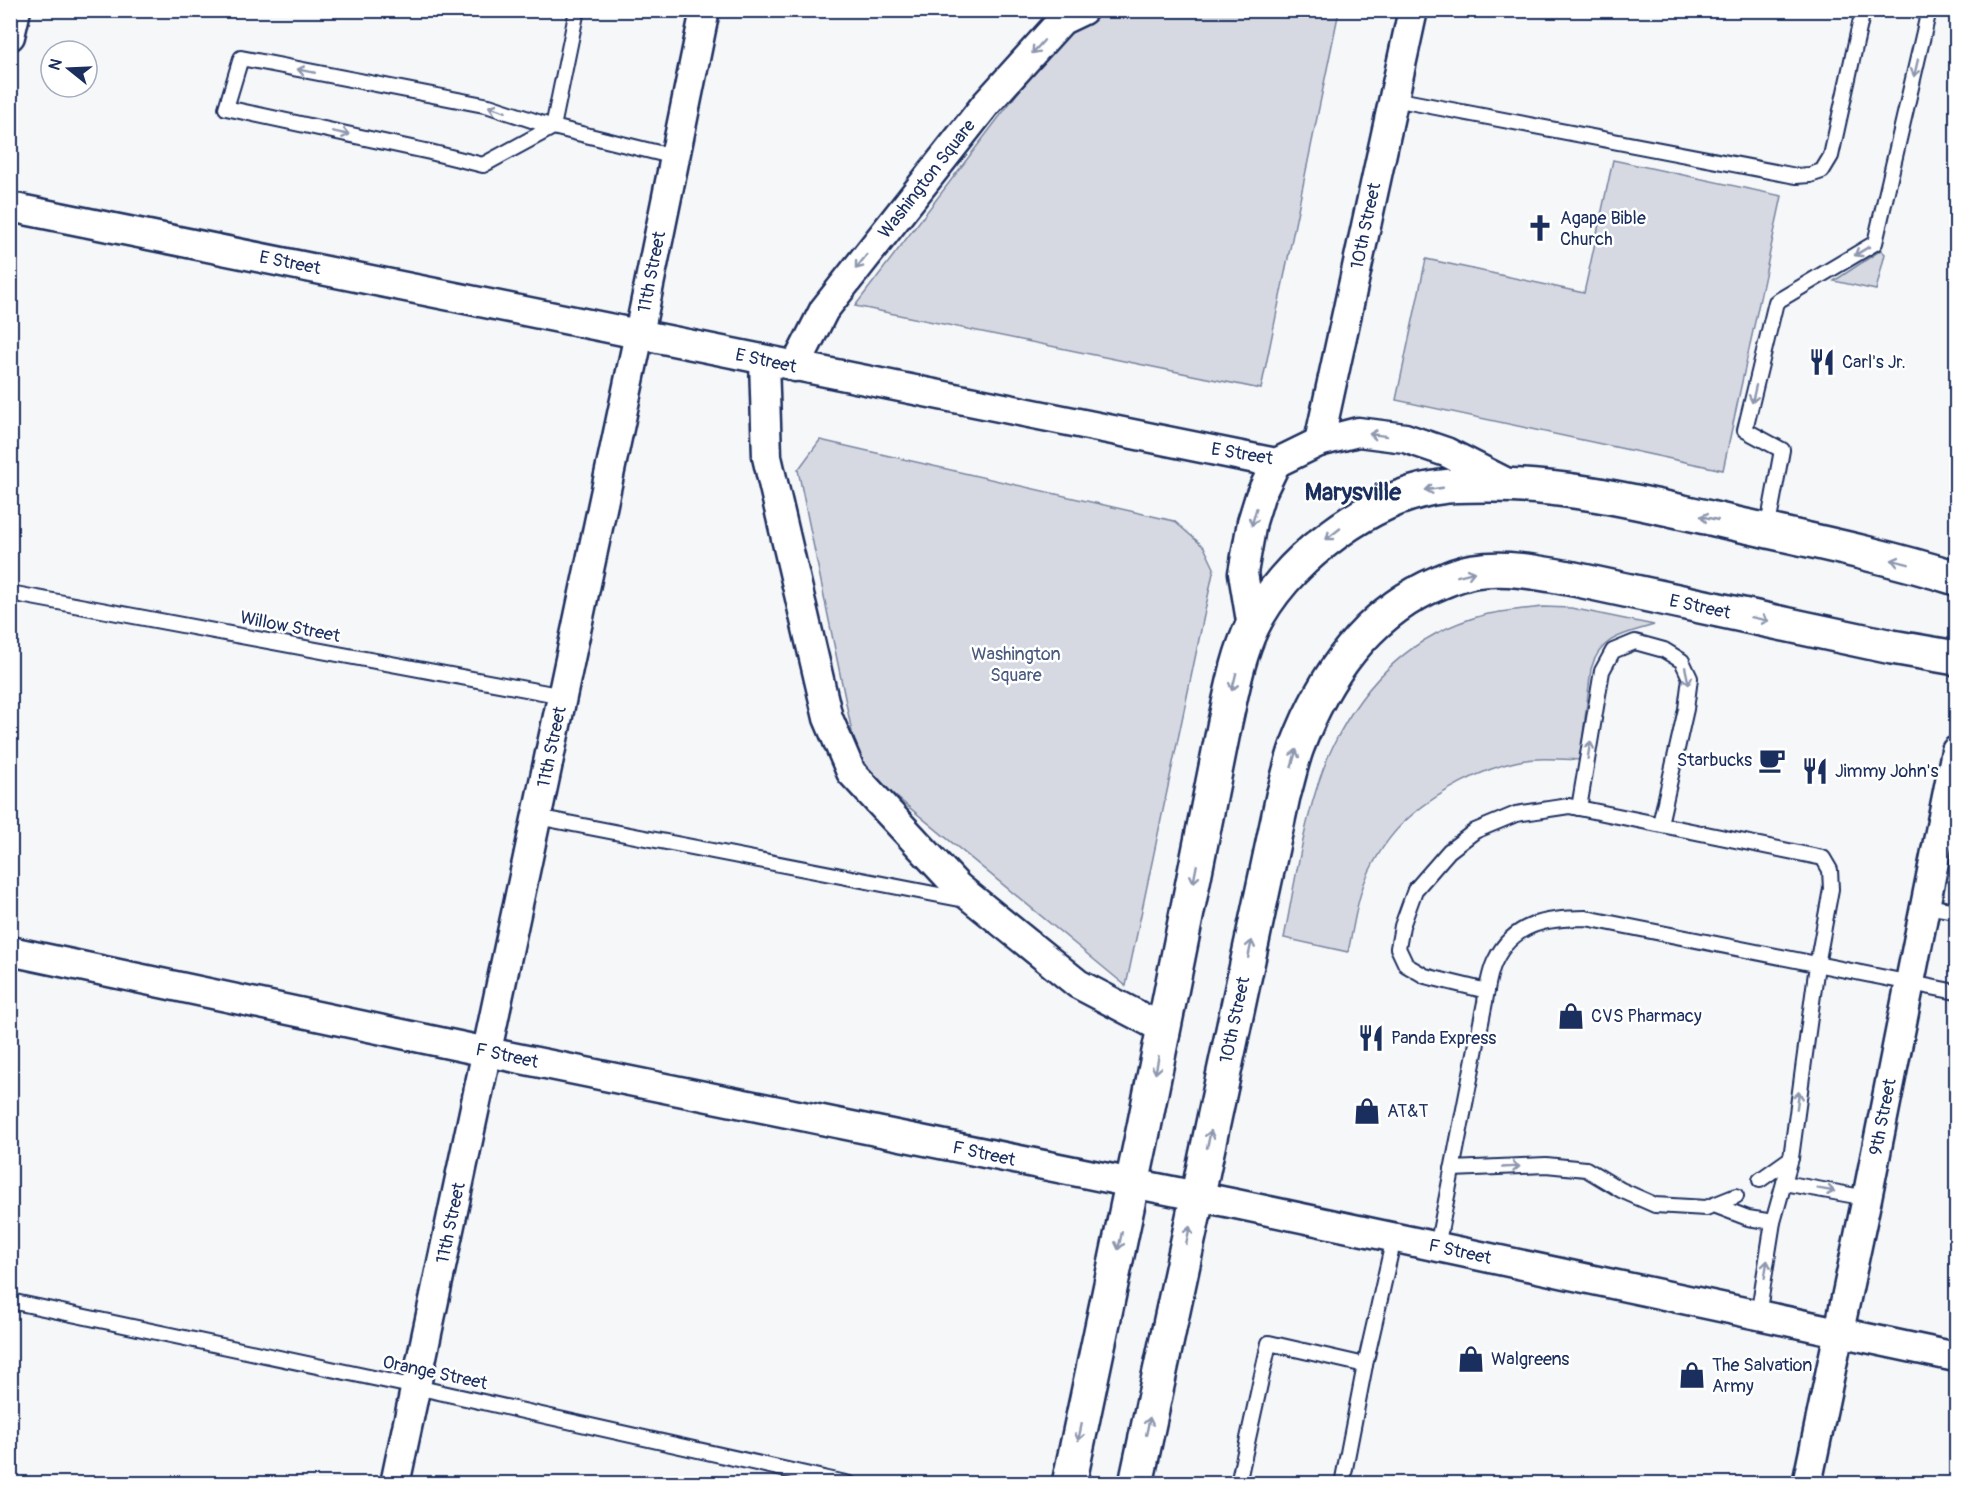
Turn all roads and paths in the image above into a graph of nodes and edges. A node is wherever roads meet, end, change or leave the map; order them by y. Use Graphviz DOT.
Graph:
graph roads {
  1 [pos="16,10"];
  2 [pos="577,10"];
  3 [pos="705,10"];
  4 [pos="1083,10"];
  5 [pos="1413,10"];
  6 [pos="1863,10"];
  7 [pos="1929,10"];
  8 [pos="10,36"];
  9 [pos="1394,99"];
  10 [pos="553,127"];
  11 [pos="675,157"];
  12 [pos="10,207"];
  13 [pos="639,334"];
  14 [pos="764,361"];
  15 [pos="795,367"];
  16 [pos="1319,441"];
  17 [pos="1276,463"];
  18 [pos="1511,484"];
  19 [pos="1766,531"];
  20 [pos="1956,578"];
  21 [pos="10,593"];
  22 [pos="1412,596"];
  23 [pos="1252,627"];
  24 [pos="1956,658"];
  25 [pos="562,696"];
  26 [pos="1956,751"];
  27 [pos="1579,808"];
  28 [pos="537,817"];
  29 [pos="1660,824"];
  30 [pos="978,903"];
  31 [pos="1926,906"];
  32 [pos="1956,911"];
  33 [pos="10,951"];
  34 [pos="1817,965"];
  35 [pos="1910,983"];
  36 [pos="1487,991"];
  37 [pos="1956,992"];
  38 [pos="1164,1029"];
  39 [pos="487,1052"];
  40 [pos="1791,1158"];
  41 [pos="1452,1169"];
  42 [pos="1760,1180"];
  43 [pos="1784,1183"];
  44 [pos="1132,1184"];
  45 [pos="1196,1196"];
  46 [pos="1736,1196"];
  47 [pos="1867,1198"];
  48 [pos="1714,1205"];
  49 [pos="1773,1222"];
  50 [pos="1394,1238"];
  51 [pos="1437,1247"];
  52 [pos="10,1301"];
  53 [pos="1758,1316"];
  54 [pos="1839,1332"];
  55 [pos="1956,1357"];
  56 [pos="1365,1365"];
  57 [pos="416,1387"];
  58 [pos="822,1480"];
  59 [pos="666,1483"];
  60 [pos="395,1484"];
  61 [pos="656,1484"];
  62 [pos="850,1484"];
  63 [pos="1069,1484"];
  64 [pos="1136,1484"];
  65 [pos="1238,1484"];
  66 [pos="1342,1484"];
  67 [pos="1807,1484"];
  1 -- 8 [label="street"];
  2 -- 10 [label="lane"];
  3 -- 11 [label="street, 11th Street"];
  4 -- 15 [label="street, Washington Square, one-way"];
  5 -- 9 [label="street, 10th Street"];
  6 -- 9 [label="lane"];
  7 -- 19 [label="lane, one-way"];
  9 -- 16 [label="street, 10th Street"];
  10 -- 10 [label="lane, one-way"];
  10 -- 11 [label="lane"];
  11 -- 13 [label="street, 11th Street"];
  12 -- 13 [label="street, E Street"];
  13 -- 14 [label="street, E Street"];
  13 -- 25 [label="street, 11th Street"];
  14 -- 15 [label="street, E Street"];
  14 -- 30 [label="street"];
  15 -- 17 [label="street, E Street"];
  16 -- 17 [label="street, E Street"];
  18 -- 16 [label="street, E Street, one-way"];
  17 -- 23 [label="street, one-way"];
  19 -- 18 [label="highway, E Street, one-way"];
  18 -- 23 [label="highway, E Street, one-way"];
  20 -- 19 [label="highway, E Street, one-way"];
  21 -- 25 [label="lane, Willow Street"];
  22 -- 24 [label="highway, E Street, one-way"];
  45 -- 22 [label="highway, 10th Street, one-way"];
  23 -- 38 [label="highway, one-way"];
  25 -- 28 [label="street, 11th Street"];
  26 -- 31 [label="street, 9th Street"];
  27 -- 29 [label="lane"];
  27 -- 29 [label="lane, one-way"];
  27 -- 36 [label="lane"];
  28 -- 30 [label="lane"];
  28 -- 39 [label="street, 11th Street"];
  29 -- 34 [label="lane"];
  30 -- 38 [label="street"];
  31 -- 32 [label="lane"];
  31 -- 35 [label="street, 9th Street"];
  33 -- 39 [label="street, F Street"];
  34 -- 35 [label="lane"];
  34 -- 36 [label="lane"];
  40 -- 34 [label="lane, one-way"];
  35 -- 37 [label="lane"];
  35 -- 47 [label="street, 9th Street"];
  36 -- 41 [label="lane"];
  38 -- 44 [label="highway, one-way"];
  39 -- 44 [label="street, F Street"];
  39 -- 57 [label="street, 11th Street"];
  40 -- 42 [label="lane"];
  40 -- 43 [label="lane"];
  41 -- 48 [label="lane, one-way"];
  41 -- 51 [label="lane"];
  43 -- 47 [label="lane, one-way"];
  43 -- 49 [label="lane"];
  44 -- 45 [label="street, F Street"];
  44 -- 63 [label="highway, one-way"];
  45 -- 50 [label="street, F Street"];
  64 -- 45 [label="highway, 10th Street, one-way"];
  46 -- 48 [label="lane"];
  47 -- 54 [label="street, 9th Street"];
  48 -- 49 [label="lane"];
  53 -- 49 [label="lane, one-way"];
  50 -- 51 [label="street, F Street"];
  50 -- 56 [label="lane"];
  51 -- 53 [label="street, F Street"];
  52 -- 57 [label="lane, Orange Street"];
  53 -- 54 [label="street, F Street"];
  54 -- 55 [label="street, F Street"];
  54 -- 67 [label="street, 9th Street"];
  56 -- 65 [label="lane"];
  56 -- 66 [label="lane"];
  57 -- 58 [label="lane, Orange Street"];
  57 -- 60 [label="street, 11th Street"];
  58 -- 62 [label="lane, Orange Street"];
  59 -- 61 [label="lane"];
}
